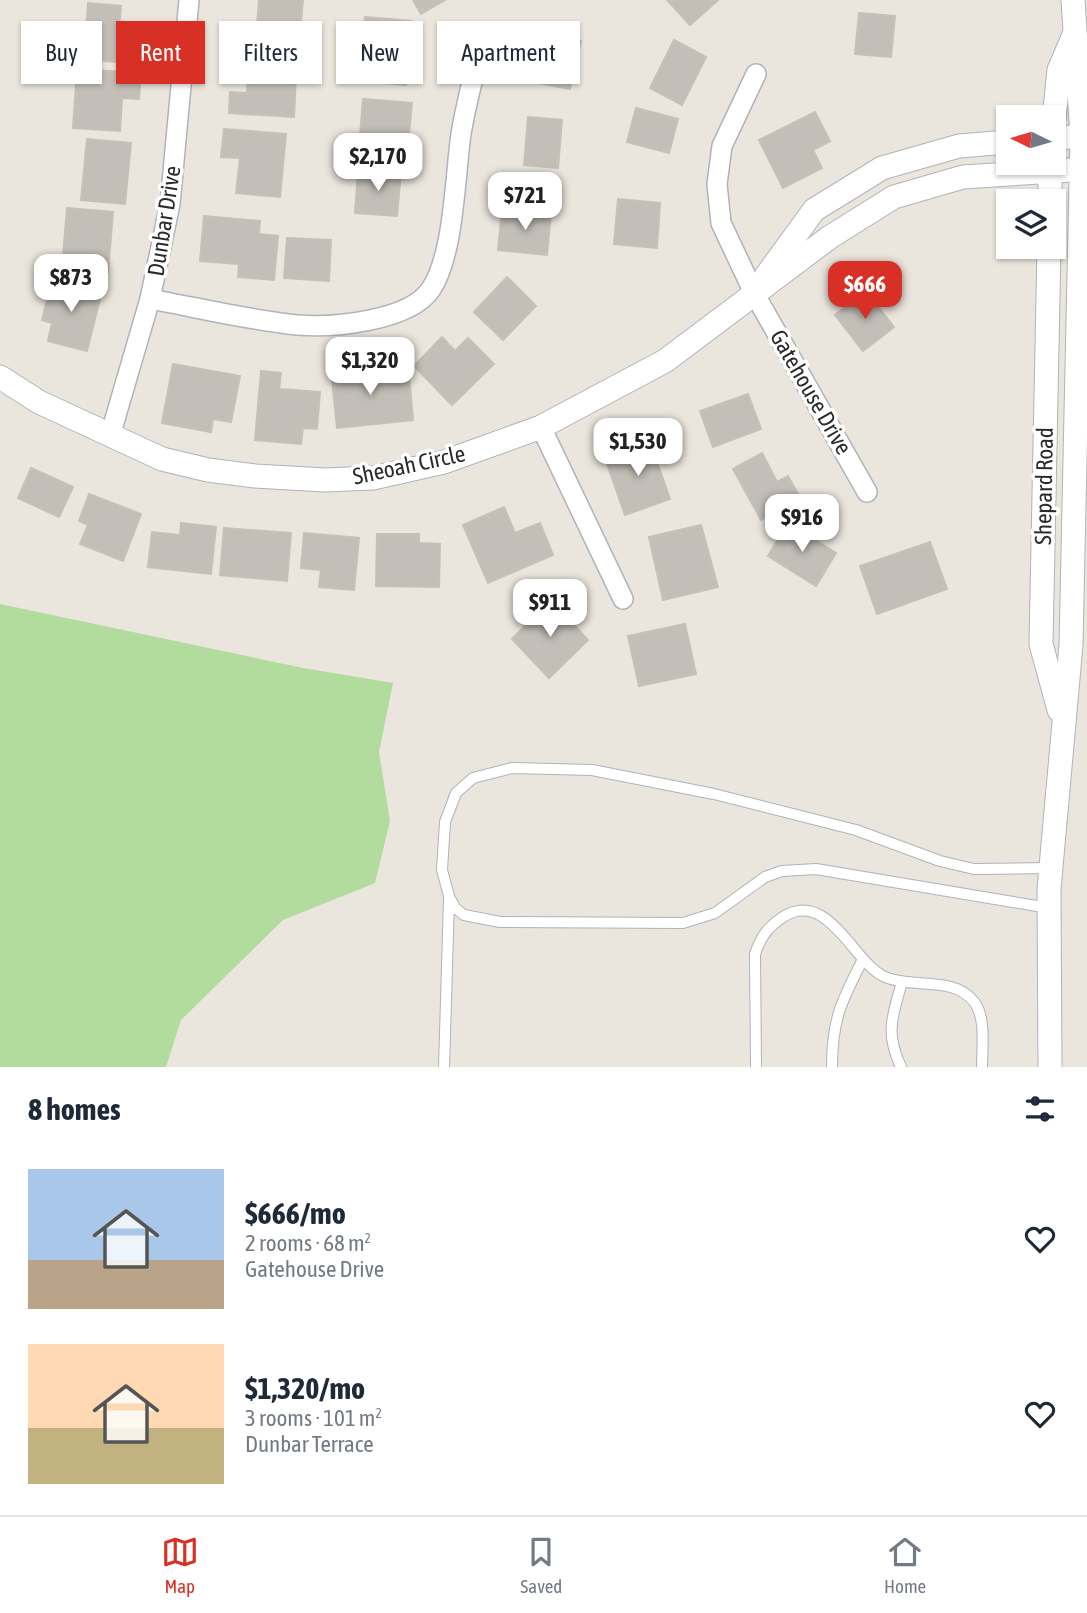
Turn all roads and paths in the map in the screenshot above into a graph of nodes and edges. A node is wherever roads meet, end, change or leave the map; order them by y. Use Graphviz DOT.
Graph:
graph roads {
  1 [pos="189,0"];
  2 [pos="1073,0"];
  3 [pos="1074,35"];
  4 [pos="756,74"];
  5 [pos="472,84"];
  6 [pos="1055,105"];
  7 [pos="1085,136"];
  8 [pos="1066,137"];
  9 [pos="996,143"];
  10 [pos="1066,168"];
  11 [pos="1084,169"];
  12 [pos="996,173"];
  13 [pos="1049,259"];
  14 [pos="754,293"];
  15 [pos="150,299"];
  16 [pos="0,377"];
  17 [pos="541,427"];
  18 [pos="110,436"];
  19 [pos="867,492"];
  20 [pos="624,599"];
  21 [pos="1063,722"];
  22 [pos="1050,868"];
  23 [pos="449,896"];
  24 [pos="1049,908"];
  25 [pos="862,961"];
  26 [pos="902,982"];
  27 [pos="444,1067"];
  28 [pos="756,1067"];
  29 [pos="832,1067"];
  30 [pos="901,1067"];
  31 [pos="982,1067"];
  32 [pos="1050,1067"];
  1 -- 15 [label="street, Dunbar Drive"];
  2 -- 3 [label="street, Shepard Road"];
  3 -- 6 [label="street, Shepard Road"];
  3 -- 7 [label="street, Shepard Road"];
  4 -- 14 [label="street, Gatehouse Drive"];
  5 -- 15 [label="street"];
  7 -- 8 [label="street"];
  7 -- 11 [label="street, Shepard Road"];
  9 -- 14 [label="street, Sheoah Circle"];
  10 -- 11 [label="street, Sheoah Circle"];
  11 -- 21 [label="street, Shepard Road"];
  12 -- 14 [label="street, Sheoah Circle"];
  13 -- 21 [label="street, Shepard Road"];
  14 -- 17 [label="street, Sheoah Circle"];
  14 -- 19 [label="street, Gatehouse Drive"];
  15 -- 18 [label="street, Dunbar Drive"];
  16 -- 18 [label="street, Sheoah Circle"];
  17 -- 18 [label="street, Sheoah Circle"];
  17 -- 20 [label="street"];
  21 -- 22 [label="street, Shepard Road"];
  22 -- 23 [label="lane"];
  22 -- 24 [label="street, Shepard Road"];
  23 -- 24 [label="lane"];
  23 -- 27 [label="lane"];
  24 -- 32 [label="street, Shepard Road"];
  25 -- 26 [label="lane"];
  25 -- 28 [label="lane"];
  25 -- 29 [label="lane"];
  26 -- 30 [label="lane"];
  26 -- 31 [label="lane"];
}
